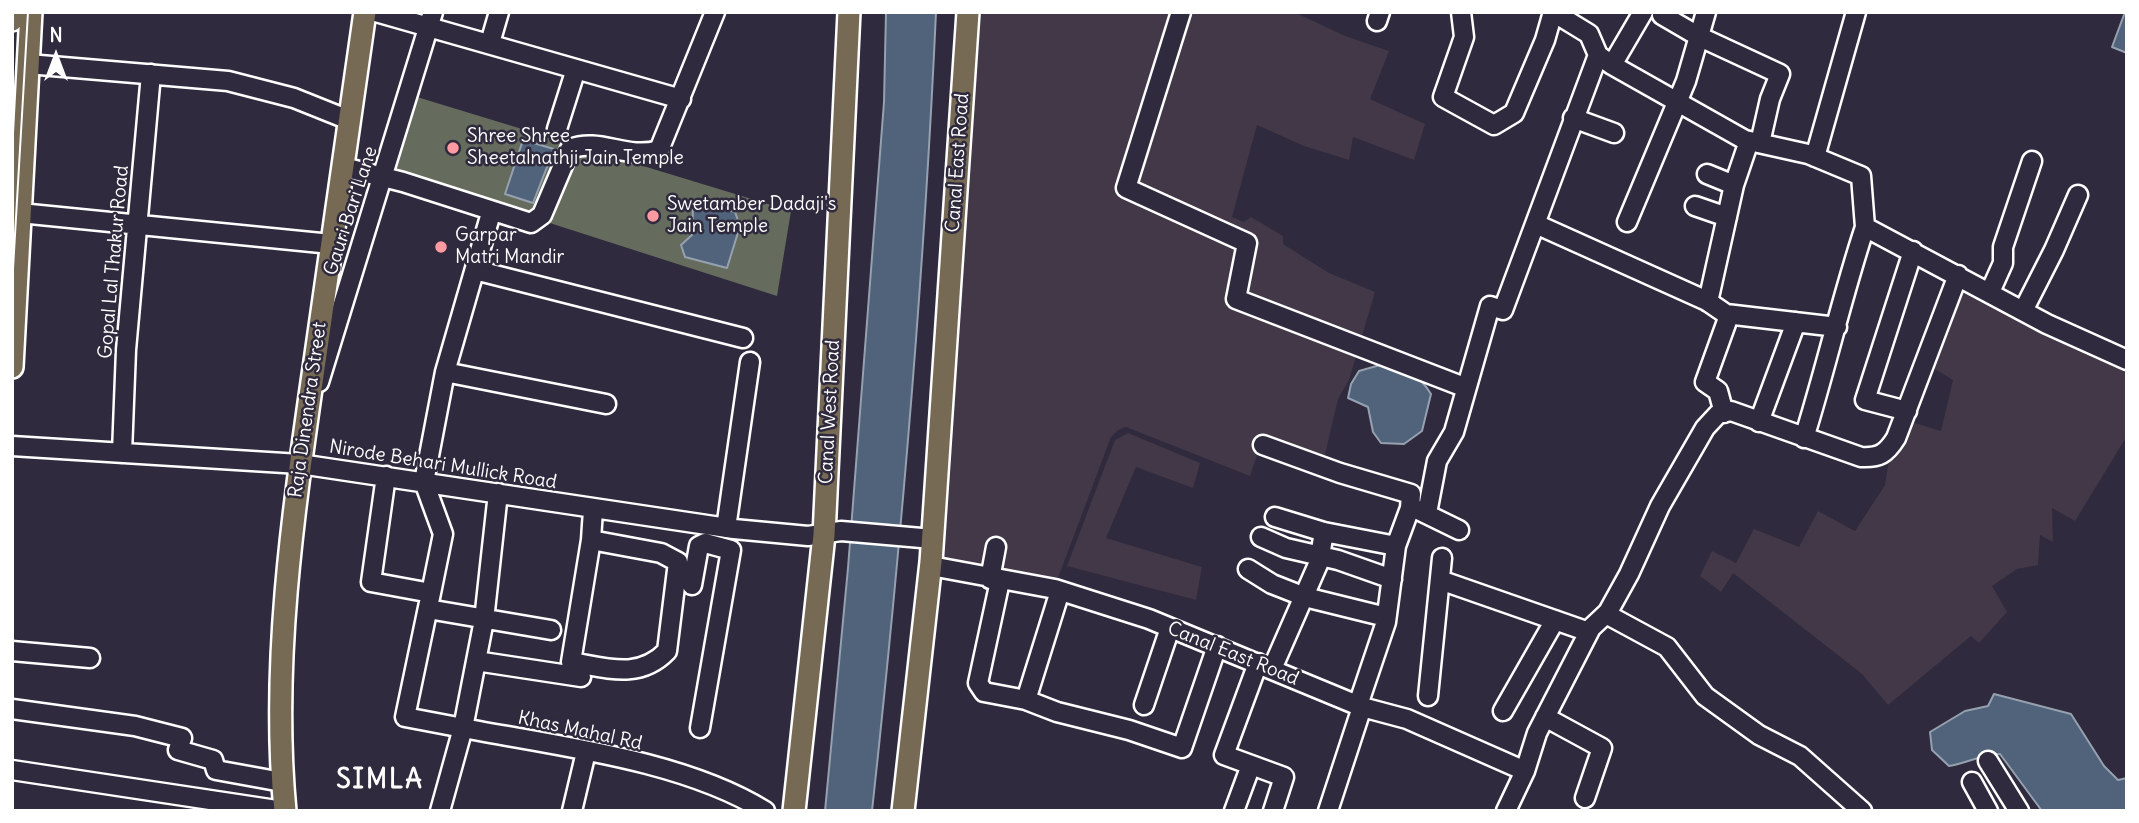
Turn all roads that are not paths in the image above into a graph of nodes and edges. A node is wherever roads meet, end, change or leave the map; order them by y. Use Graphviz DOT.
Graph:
graph roads {
  1 [pos="31,12"];
  2 [pos="365,12"];
  3 [pos="376,12"];
  4 [pos="499,12"];
  5 [pos="715,12"];
  6 [pos="849,12"];
  7 [pos="968,12"];
  8 [pos="1181,12"];
  9 [pos="1461,12"];
  10 [pos="1553,12"];
  11 [pos="1643,12"];
  12 [pos="1706,12"];
  13 [pos="1856,12"];
  14 [pos="1662,15"];
  15 [pos="431,19"];
  16 [pos="1698,36"];
  17 [pos="490,43"];
  18 [pos="1605,60"];
  19 [pos="28,64"];
  20 [pos="576,69"];
  21 [pos="150,74"];
  22 [pos="19,96"];
  23 [pos="681,99"];
  24 [pos="1676,101"];
  25 [pos="1573,118"];
  26 [pos="349,120"];
  27 [pos="557,129"];
  28 [pos="1614,133"];
  29 [pos="1754,142"];
  30 [pos="1815,157"];
  31 [pos="2032,160"];
  32 [pos="342,167"];
  33 [pos="1707,174"];
  34 [pos="383,177"];
  35 [pos="1734,185"];
  36 [pos="2078,195"];
  37 [pos="1695,206"];
  38 [pos="20,213"];
  39 [pos="491,213"];
  40 [pos="1727,217"];
  41 [pos="1626,222"];
  42 [pos="1538,225"];
  43 [pos="139,226"];
  44 [pos="1865,227"];
  45 [pos="331,244"];
  46 [pos="1913,251"];
  47 [pos="475,270"];
  48 [pos="1958,275"];
  49 [pos="1990,292"];
  50 [pos="1708,302"];
  51 [pos="2023,311"];
  52 [pos="1726,314"];
  53 [pos="1796,322"];
  54 [pos="1836,327"];
  55 [pos="743,338"];
  56 [pos="2126,357"];
  57 [pos="750,362"];
  58 [pos="12,367"];
  59 [pos="445,372"];
  60 [pos="1464,387"];
  61 [pos="606,404"];
  62 [pos="1907,411"];
  63 [pos="1724,413"];
  64 [pos="306,422"];
  65 [pos="1759,422"];
  66 [pos="1804,438"];
  67 [pos="1263,445"];
  68 [pos="12,446"];
  69 [pos="122,453"];
  70 [pos="300,464"];
  71 [pos="386,476"];
  72 [pos="424,482"];
  73 [pos="498,493"];
  74 [pos="1419,510"];
  75 [pos="1275,517"];
  76 [pos="594,521"];
  77 [pos="730,529"];
  78 [pos="1459,530"];
  79 [pos="1324,532"];
  80 [pos="832,533"];
  81 [pos="706,535"];
  82 [pos="1261,537"];
  83 [pos="925,539"];
  84 [pos="1396,546"];
  85 [pos="996,548"];
  86 [pos="731,550"];
  87 [pos="1318,555"];
  88 [pos="1442,558"];
  89 [pos="931,566"];
  90 [pos="1248,569"];
  91 [pos="1391,579"];
  92 [pos="995,580"];
  93 [pos="1440,580"];
  94 [pos="692,585"];
  95 [pos="1060,591"];
  96 [pos="1305,597"];
  97 [pos="429,601"];
  98 [pos="1606,614"];
  99 [pos="1386,617"];
  100 [pos="484,620"];
  101 [pos="1555,620"];
  102 [pos="1170,628"];
  103 [pos="551,630"];
  104 [pos="1589,632"];
  105 [pos="1217,646"];
  106 [pos="12,651"];
  107 [pos="90,658"];
  108 [pos="476,661"];
  109 [pos="1265,666"];
  110 [pos="582,677"];
  111 [pos="1428,696"];
  112 [pos="1026,700"];
  113 [pos="1144,705"];
  114 [pos="1360,706"];
  115 [pos="12,709"];
  116 [pos="1503,711"];
  117 [pos="1545,718"];
  118 [pos="463,728"];
  119 [pos="699,728"];
  120 [pos="586,752"];
  121 [pos="1988,761"];
  122 [pos="1251,765"];
  123 [pos="12,770"];
  124 [pos="1525,771"];
  125 [pos="282,782"];
  126 [pos="1972,782"];
  127 [pos="1585,798"];
  128 [pos="189,803"];
  129 [pos="236,807"];
  130 [pos="441,808"];
  131 [pos="284,811"];
  132 [pos="459,811"];
  133 [pos="572,811"];
  134 [pos="765,811"];
  135 [pos="794,811"];
  136 [pos="903,811"];
  137 [pos="1234,811"];
  138 [pos="1273,811"];
  139 [pos="1328,811"];
  140 [pos="1506,811"];
  141 [pos="1862,811"];
  142 [pos="1988,811"];
  143 [pos="2019,811"];
  1 -- 19 [label="main road"];
  2 -- 26 [label="main road, Raja Dinendra Street"];
  3 -- 15 [label="street"];
  4 -- 17 [label="street"];
  5 -- 23 [label="street"];
  6 -- 80 [label="main road, Canal West Road"];
  7 -- 83 [label="main road, Canal East Road"];
  8 -- 60 [label="street"];
  9 -- 10 [label="street"];
  10 -- 18 [label="street"];
  11 -- 18 [label="street"];
  12 -- 16 [label="street"];
  13 -- 30 [label="street"];
  14 -- 16 [label="street"];
  15 -- 17 [label="street"];
  15 -- 34 [label="street, Gauri Bari Lane"];
  16 -- 24 [label="street"];
  16 -- 29 [label="street"];
  17 -- 20 [label="street"];
  18 -- 24 [label="street"];
  18 -- 25 [label="street"];
  19 -- 21 [label="street"];
  19 -- 22 [label="main road"];
  20 -- 23 [label="street"];
  20 -- 27 [label="street"];
  21 -- 26 [label="street"];
  21 -- 43 [label="street, Gopal Lal Thakur Road"];
  22 -- 38 [label="main road"];
  23 -- 39 [label="street"];
  24 -- 29 [label="street"];
  24 -- 41 [label="street"];
  25 -- 28 [label="street"];
  25 -- 42 [label="street"];
  26 -- 32 [label="main road, Raja Dinendra Street"];
  29 -- 30 [label="street"];
  29 -- 35 [label="street"];
  30 -- 44 [label="street"];
  31 -- 49 [label="street"];
  32 -- 34 [label="street"];
  32 -- 45 [label="main road, Raja Dinendra Street"];
  33 -- 35 [label="street"];
  34 -- 39 [label="street"];
  34 -- 64 [label="street, Gauri Bari Lane"];
  35 -- 40 [label="street"];
  36 -- 51 [label="street"];
  37 -- 40 [label="street"];
  38 -- 43 [label="street"];
  38 -- 58 [label="main road"];
  39 -- 47 [label="street"];
  40 -- 50 [label="street"];
  42 -- 50 [label="street"];
  42 -- 60 [label="street"];
  43 -- 45 [label="street"];
  43 -- 69 [label="street, Gopal Lal Thakur Road"];
  44 -- 46 [label="street"];
  44 -- 54 [label="street"];
  45 -- 64 [label="main road, Raja Dinendra Street"];
  46 -- 48 [label="street"];
  46 -- 62 [label="street"];
  47 -- 55 [label="street"];
  47 -- 59 [label="street"];
  48 -- 49 [label="street"];
  48 -- 62 [label="street"];
  49 -- 51 [label="street"];
  50 -- 52 [label="street"];
  51 -- 56 [label="street"];
  52 -- 53 [label="street"];
  52 -- 63 [label="street"];
  53 -- 54 [label="street"];
  53 -- 65 [label="street"];
  54 -- 66 [label="street"];
  57 -- 77 [label="street"];
  59 -- 61 [label="street"];
  59 -- 72 [label="street"];
  60 -- 74 [label="street"];
  62 -- 66 [label="street"];
  63 -- 65 [label="street"];
  63 -- 98 [label="street"];
  64 -- 70 [label="main road, Raja Dinendra Street"];
  65 -- 66 [label="street"];
  67 -- 74 [label="street"];
  68 -- 69 [label="street, Nirode Behari Mullick Road"];
  69 -- 70 [label="street, Nirode Behari Mullick Road"];
  70 -- 71 [label="street, Nirode Behari Mullick Road"];
  70 -- 125 [label="main road, Raja Dinendra Street"];
  71 -- 72 [label="street, Nirode Behari Mullick Road"];
  71 -- 97 [label="street"];
  72 -- 73 [label="street, Nirode Behari Mullick Road"];
  72 -- 97 [label="street"];
  73 -- 76 [label="street, Nirode Behari Mullick Road"];
  73 -- 100 [label="street"];
  74 -- 78 [label="street"];
  74 -- 84 [label="street"];
  75 -- 79 [label="street"];
  76 -- 76 [label="street"];
  76 -- 81 [label="street, Nirode Behari Mullick Road"];
  77 -- 80 [label="street, Nirode Behari Mullick Road"];
  77 -- 81 [label="street, Nirode Behari Mullick Road"];
  77 -- 86 [label="street"];
  79 -- 84 [label="street"];
  79 -- 87 [label="street"];
  80 -- 83 [label="street, Nirode Behari Mullick Road"];
  80 -- 135 [label="main road, Canal West Road"];
  81 -- 86 [label="street"];
  81 -- 94 [label="street"];
  82 -- 87 [label="street"];
  83 -- 89 [label="main road, Canal East Road"];
  84 -- 91 [label="street"];
  85 -- 92 [label="street"];
  86 -- 119 [label="street"];
  87 -- 91 [label="street"];
  87 -- 96 [label="street"];
  88 -- 93 [label="street"];
  89 -- 92 [label="street, Canal East Road"];
  89 -- 136 [label="main road, Canal East Road"];
  90 -- 96 [label="street"];
  91 -- 99 [label="street"];
  92 -- 95 [label="street, Canal East Road"];
  92 -- 112 [label="street"];
  93 -- 101 [label="street"];
  93 -- 111 [label="street"];
  95 -- 102 [label="street, Canal East Road"];
  95 -- 112 [label="street"];
  96 -- 99 [label="street"];
  96 -- 109 [label="street"];
  97 -- 100 [label="street"];
  97 -- 118 [label="street, Khas Mahal Rd"];
  98 -- 104 [label="street"];
  98 -- 141 [label="street"];
  99 -- 114 [label="street"];
  100 -- 103 [label="street"];
  100 -- 108 [label="street"];
  101 -- 104 [label="street"];
  101 -- 116 [label="street"];
  102 -- 105 [label="street, Canal East Road"];
  102 -- 113 [label="street"];
  104 -- 117 [label="street"];
  105 -- 109 [label="street, Canal East Road"];
  105 -- 112 [label="street"];
  106 -- 107 [label="street"];
  108 -- 110 [label="street"];
  108 -- 118 [label="street"];
  109 -- 114 [label="street, Canal East Road"];
  109 -- 122 [label="street"];
  114 -- 124 [label="street, Canal East Road"];
  114 -- 139 [label="street"];
  115 -- 125 [label="street"];
  117 -- 124 [label="street"];
  117 -- 127 [label="street"];
  118 -- 120 [label="street, Khas Mahal Rd"];
  118 -- 130 [label="street"];
  120 -- 133 [label="street"];
  120 -- 134 [label="street, Khas Mahal Rd"];
  121 -- 143 [label="street"];
  122 -- 137 [label="street"];
  122 -- 138 [label="street"];
  123 -- 128 [label="street"];
  124 -- 140 [label="street"];
  125 -- 131 [label="main road, Raja Dinendra Street"];
  126 -- 142 [label="street"];
  128 -- 129 [label="street"];
  129 -- 131 [label="street"];
  130 -- 132 [label="street"];
}
